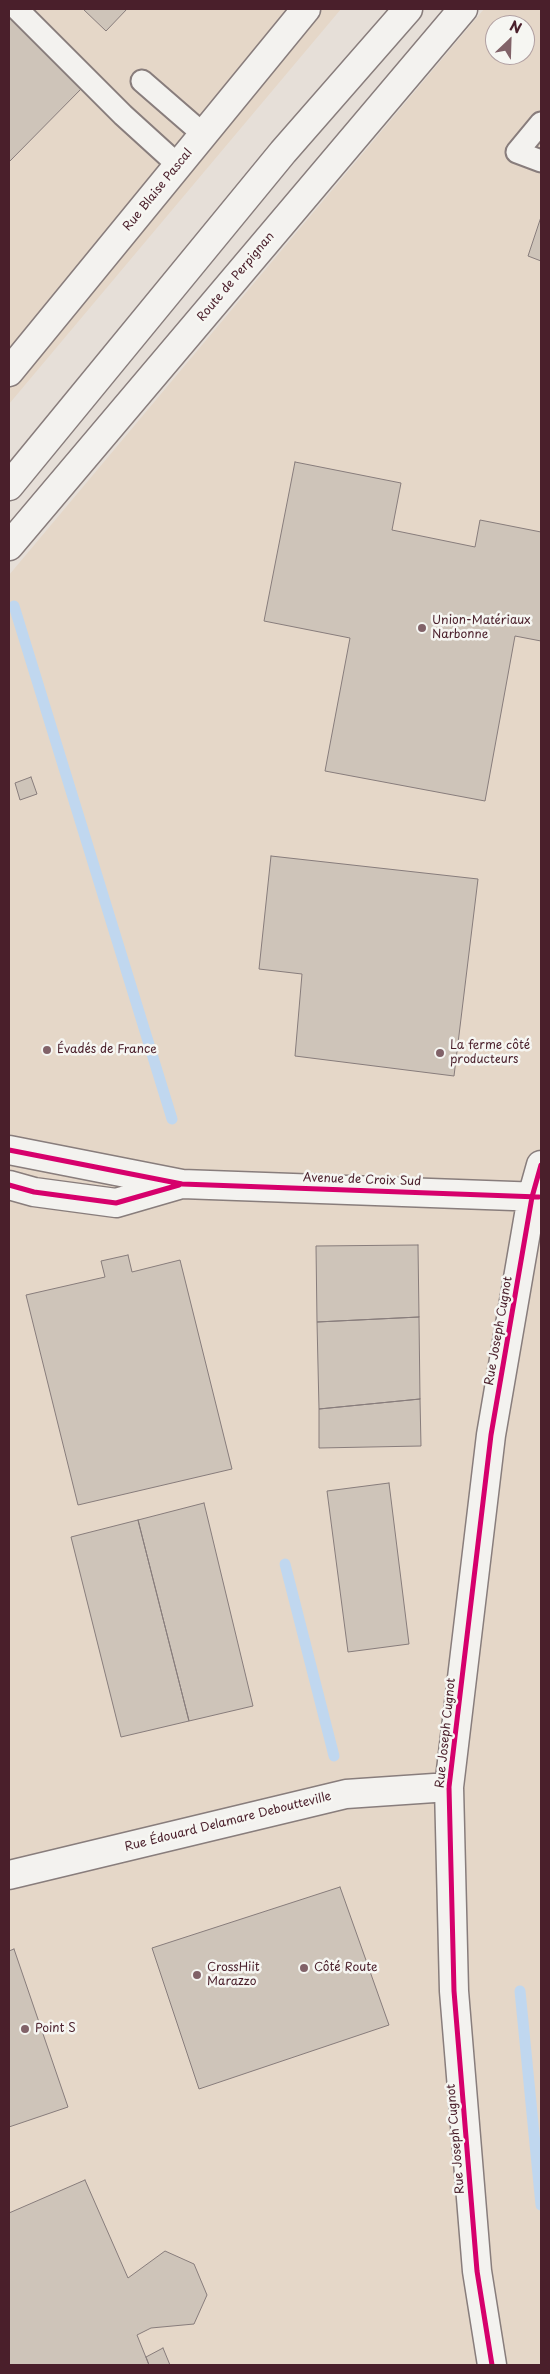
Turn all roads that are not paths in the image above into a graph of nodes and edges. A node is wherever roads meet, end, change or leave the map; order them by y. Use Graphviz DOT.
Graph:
graph roads {
  1 [pos="17,9"];
  2 [pos="306,9"];
  3 [pos="408,9"];
  4 [pos="463,9"];
  5 [pos="142,81"];
  6 [pos="541,123"];
  7 [pos="203,134"];
  8 [pos="541,161"];
  9 [pos="178,165"];
  10 [pos="9,372"];
  11 [pos="9,486"];
  12 [pos="9,546"];
  13 [pos="9,1150"];
  14 [pos="541,1165"];
  15 [pos="182,1184"];
  16 [pos="9,1185"];
  17 [pos="537,1197"];
  18 [pos="449,1788"];
  19 [pos="9,1875"];
  20 [pos="492,2365"];
  1 -- 9 [label="lane"];
  2 -- 7 [label="street, Rue Blaise Pascal"];
  3 -- 11 [label="street"];
  4 -- 12 [label="street, Route de Perpignan"];
  5 -- 7 [label="lane"];
  6 -- 8 [label="lane"];
  7 -- 9 [label="street, Rue Blaise Pascal"];
  9 -- 10 [label="street, Rue Blaise Pascal"];
  13 -- 15 [label="street, Avenue de Croix Sud"];
  14 -- 17 [label="street, Rue Joseph Cugnot"];
  15 -- 16 [label="street, Avenue de Croix Sud"];
  15 -- 17 [label="street, Avenue de Croix Sud"];
  17 -- 18 [label="street, Rue Joseph Cugnot"];
  18 -- 19 [label="street, Rue Édouard Delamare Deboutteville"];
  18 -- 20 [label="street, Rue Joseph Cugnot"];
}
